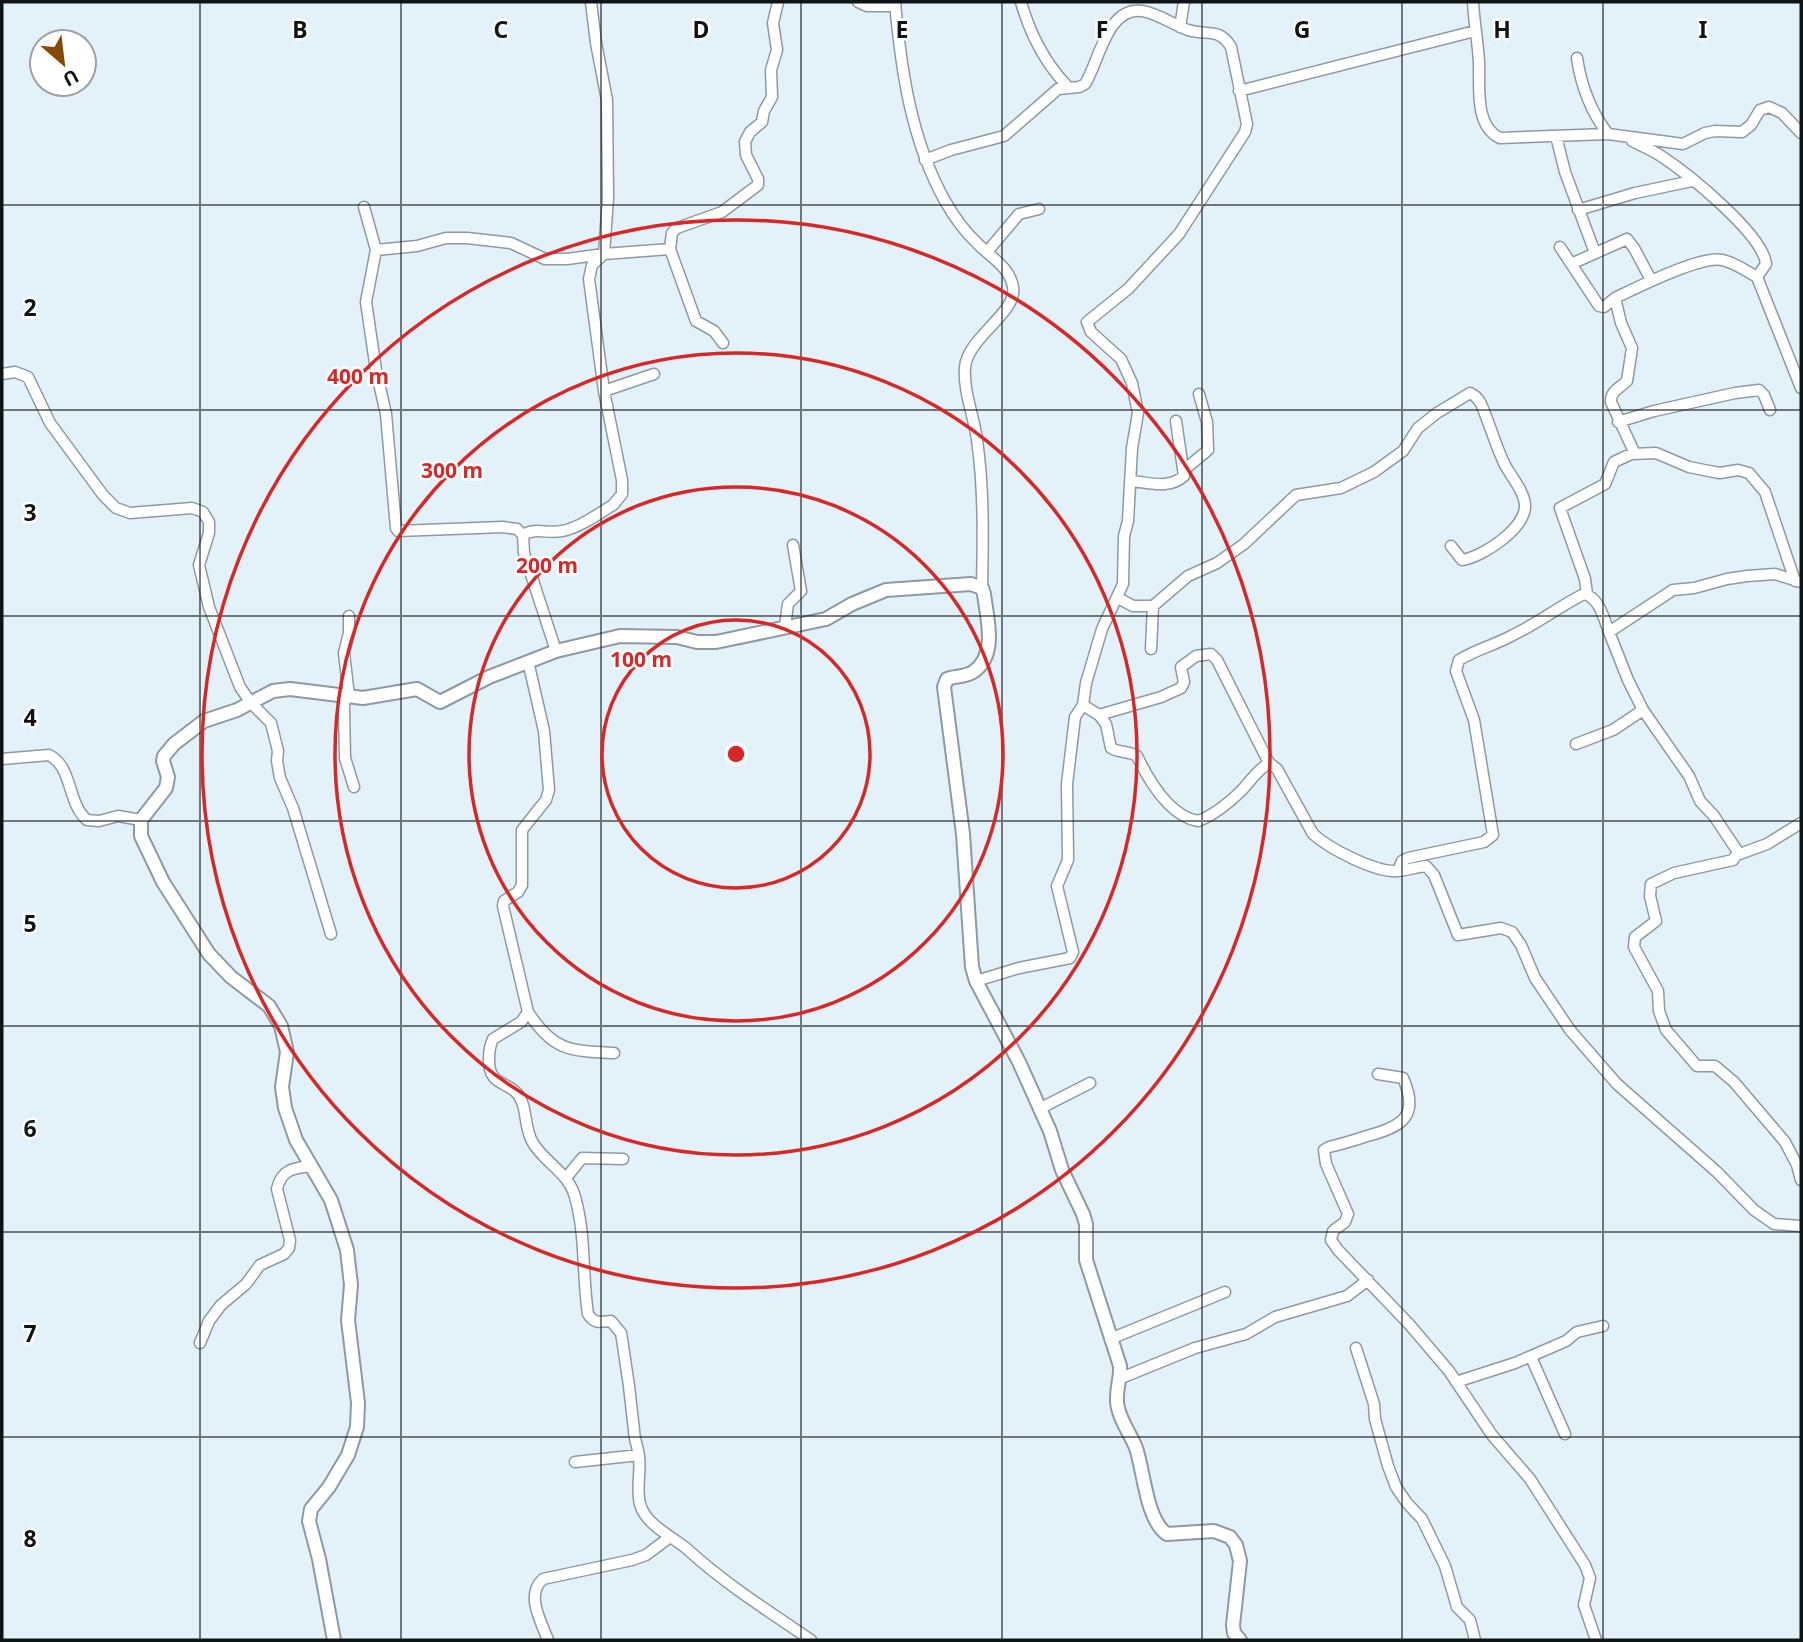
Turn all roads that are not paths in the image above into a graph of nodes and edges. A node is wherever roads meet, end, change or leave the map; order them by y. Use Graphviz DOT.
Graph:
graph roads {
  1 [pos="590,2"];
  2 [pos="778,2"];
  3 [pos="858,2"];
  4 [pos="1021,2"];
  5 [pos="1184,2"];
  6 [pos="1473,2"];
  7 [pos="895,4"];
  8 [pos="1180,27"];
  9 [pos="1475,31"];
  10 [pos="1577,58"];
  11 [pos="1068,87"];
  12 [pos="1239,91"];
  13 [pos="1608,134"];
  14 [pos="1801,134"];
  15 [pos="1620,135"];
  16 [pos="1556,136"];
  17 [pos="925,160"];
  18 [pos="1692,181"];
  19 [pos="364,207"];
  20 [pos="1039,209"];
  21 [pos="1578,210"];
  22 [pos="1560,247"];
  23 [pos="670,249"];
  24 [pos="376,250"];
  25 [pos="986,252"];
  26 [pos="1595,253"];
  27 [pos="604,254"];
  28 [pos="1571,264"];
  29 [pos="1756,277"];
  30 [pos="1651,280"];
  31 [pos="1615,298"];
  32 [pos="723,343"];
  33 [pos="2,374"];
  34 [pos="654,374"];
  35 [pos="1801,388"];
  36 [pos="604,391"];
  37 [pos="1199,394"];
  38 [pos="1770,410"];
  39 [pos="1176,421"];
  40 [pos="1618,422"];
  41 [pos="1635,454"];
  42 [pos="1184,470"];
  43 [pos="1130,481"];
  44 [pos="523,535"];
  45 [pos="793,545"];
  46 [pos="1451,546"];
  47 [pos="1798,581"];
  48 [pos="982,588"];
  49 [pos="1587,594"];
  50 [pos="1118,598"];
  51 [pos="1153,606"];
  52 [pos="349,616"];
  53 [pos="785,626"];
  54 [pos="1609,632"];
  55 [pos="1151,649"];
  56 [pos="556,650"];
  57 [pos="528,661"];
  58 [pos="349,696"];
  59 [pos="251,703"];
  60 [pos="1083,705"];
  61 [pos="1643,710"];
  62 [pos="1099,715"];
  63 [pos="1576,744"];
  64 [pos="2,760"];
  65 [pos="1269,763"];
  66 [pos="354,787"];
  67 [pos="141,820"];
  68 [pos="1801,823"];
  69 [pos="1737,855"];
  70 [pos="1398,871"];
  71 [pos="331,934"];
  72 [pos="976,981"];
  73 [pos="528,1012"];
  74 [pos="614,1053"];
  75 [pos="1378,1074"];
  76 [pos="1090,1083"];
  77 [pos="1039,1109"];
  78 [pos="623,1159"];
  79 [pos="310,1166"];
  80 [pos="566,1178"];
  81 [pos="1801,1180"];
  82 [pos="1801,1226"];
  83 [pos="1368,1280"];
  84 [pos="1225,1292"];
  85 [pos="1603,1326"];
  86 [pos="1110,1339"];
  87 [pos="200,1343"];
  88 [pos="1356,1348"];
  89 [pos="1531,1357"];
  90 [pos="1121,1378"];
  91 [pos="1456,1382"];
  92 [pos="1565,1434"];
  93 [pos="639,1455"];
  94 [pos="575,1462"];
  95 [pos="670,1537"];
  96 [pos="334,1640"];
  97 [pos="548,1640"];
  98 [pos="811,1640"];
  99 [pos="1240,1640"];
  100 [pos="1475,1640"];
  101 [pos="1596,1640"];
  1 -- 27 [label="street"];
  2 -- 23 [label="street"];
  3 -- 7 [label="street"];
  4 -- 11 [label="street"];
  5 -- 8 [label="street"];
  6 -- 9 [label="street"];
  7 -- 17 [label="street"];
  8 -- 11 [label="street"];
  8 -- 12 [label="street"];
  9 -- 12 [label="street"];
  9 -- 16 [label="street"];
  10 -- 13 [label="street"];
  11 -- 17 [label="street"];
  12 -- 43 [label="street"];
  13 -- 15 [label="street"];
  13 -- 16 [label="street"];
  14 -- 15 [label="street"];
  15 -- 18 [label="street"];
  16 -- 21 [label="street"];
  17 -- 25 [label="street"];
  18 -- 21 [label="street"];
  18 -- 29 [label="street"];
  19 -- 24 [label="street"];
  20 -- 25 [label="street"];
  21 -- 26 [label="street"];
  22 -- 28 [label="street"];
  23 -- 27 [label="street"];
  23 -- 32 [label="street"];
  24 -- 27 [label="street"];
  24 -- 44 [label="street"];
  25 -- 48 [label="street"];
  26 -- 28 [label="street"];
  26 -- 30 [label="street"];
  27 -- 36 [label="street"];
  28 -- 31 [label="street"];
  29 -- 30 [label="street"];
  29 -- 35 [label="street"];
  30 -- 31 [label="street"];
  31 -- 40 [label="street"];
  33 -- 59 [label="street"];
  34 -- 36 [label="street"];
  36 -- 44 [label="street"];
  37 -- 42 [label="street"];
  38 -- 40 [label="street"];
  39 -- 42 [label="street"];
  40 -- 41 [label="street"];
  41 -- 47 [label="street"];
  41 -- 49 [label="street"];
  42 -- 43 [label="street"];
  43 -- 50 [label="street"];
  44 -- 56 [label="street"];
  45 -- 53 [label="street"];
  46 -- 51 [label="street"];
  47 -- 54 [label="street"];
  48 -- 53 [label="street"];
  48 -- 72 [label="street"];
  49 -- 54 [label="street"];
  49 -- 70 [label="street"];
  50 -- 51 [label="street"];
  50 -- 60 [label="street"];
  51 -- 55 [label="street"];
  52 -- 58 [label="street"];
  53 -- 56 [label="street"];
  54 -- 61 [label="street"];
  56 -- 57 [label="street"];
  57 -- 58 [label="street"];
  57 -- 73 [label="street"];
  58 -- 59 [label="street"];
  58 -- 66 [label="street"];
  59 -- 67 [label="street"];
  59 -- 71 [label="street"];
  60 -- 62 [label="street"];
  60 -- 72 [label="street"];
  61 -- 63 [label="street"];
  61 -- 69 [label="street"];
  62 -- 65 [label="street"];
  62 -- 65 [label="street"];
  64 -- 67 [label="street"];
  65 -- 70 [label="street"];
  67 -- 79 [label="street"];
  68 -- 69 [label="street"];
  69 -- 81 [label="street"];
  70 -- 82 [label="street"];
  72 -- 77 [label="street"];
  73 -- 74 [label="street"];
  73 -- 80 [label="street"];
  75 -- 83 [label="street"];
  76 -- 77 [label="street"];
  77 -- 86 [label="street"];
  78 -- 80 [label="street"];
  79 -- 87 [label="street"];
  79 -- 96 [label="street"];
  80 -- 93 [label="street"];
  83 -- 90 [label="street"];
  83 -- 91 [label="street"];
  84 -- 86 [label="street"];
  85 -- 89 [label="street"];
  86 -- 90 [label="street"];
  88 -- 100 [label="street"];
  89 -- 91 [label="street"];
  89 -- 92 [label="street"];
  90 -- 99 [label="street"];
  91 -- 101 [label="street"];
  93 -- 94 [label="street"];
  93 -- 95 [label="street"];
  95 -- 97 [label="street"];
  95 -- 98 [label="street"];
}
